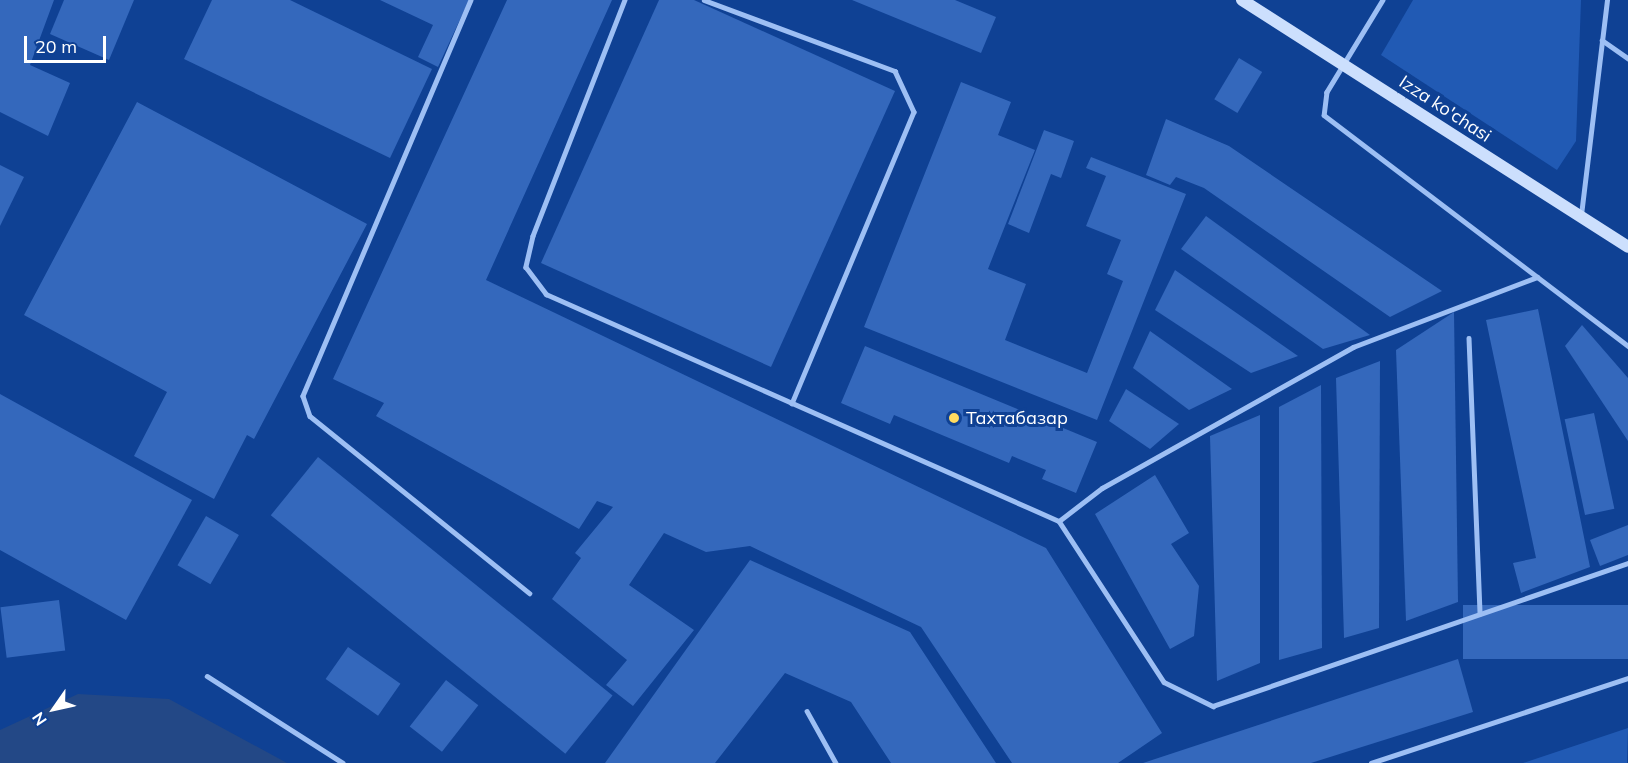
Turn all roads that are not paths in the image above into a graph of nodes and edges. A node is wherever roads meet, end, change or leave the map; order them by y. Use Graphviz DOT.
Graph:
graph roads {
  1 [pos="471,0"];
  2 [pos="625,0"];
  3 [pos="704,0"];
  4 [pos="1242,0"];
  5 [pos="1383,0"];
  6 [pos="1607,0"];
  7 [pos="1602,40"];
  8 [pos="1628,58"];
  9 [pos="1345,65"];
  10 [pos="1581,218"];
  11 [pos="1628,247"];
  12 [pos="1537,277"];
  13 [pos="1469,338"];
  14 [pos="1628,345"];
  15 [pos="792,403"];
  16 [pos="1059,521"];
  17 [pos="1628,563"];
  18 [pos="529,593"];
  19 [pos="1480,614"];
  20 [pos="207,676"];
  21 [pos="1628,678"];
  22 [pos="807,711"];
  23 [pos="343,763"];
  24 [pos="836,763"];
  25 [pos="1371,763"];
  1 -- 18 [label="lane"];
  2 -- 15 [label="lane"];
  3 -- 15 [label="lane"];
  4 -- 9 [label="main road, Izza ko'chasi"];
  5 -- 9 [label="lane"];
  6 -- 7 [label="lane"];
  7 -- 8 [label="lane"];
  7 -- 10 [label="lane"];
  9 -- 10 [label="main road, Izza ko'chasi"];
  9 -- 12 [label="lane"];
  10 -- 11 [label="main road, Izza ko'chasi"];
  12 -- 14 [label="lane"];
  12 -- 16 [label="lane"];
  13 -- 19 [label="lane"];
  15 -- 16 [label="lane"];
  16 -- 19 [label="lane"];
  17 -- 19 [label="lane"];
  20 -- 23 [label="lane"];
  21 -- 25 [label="lane"];
  22 -- 24 [label="lane"];
}
